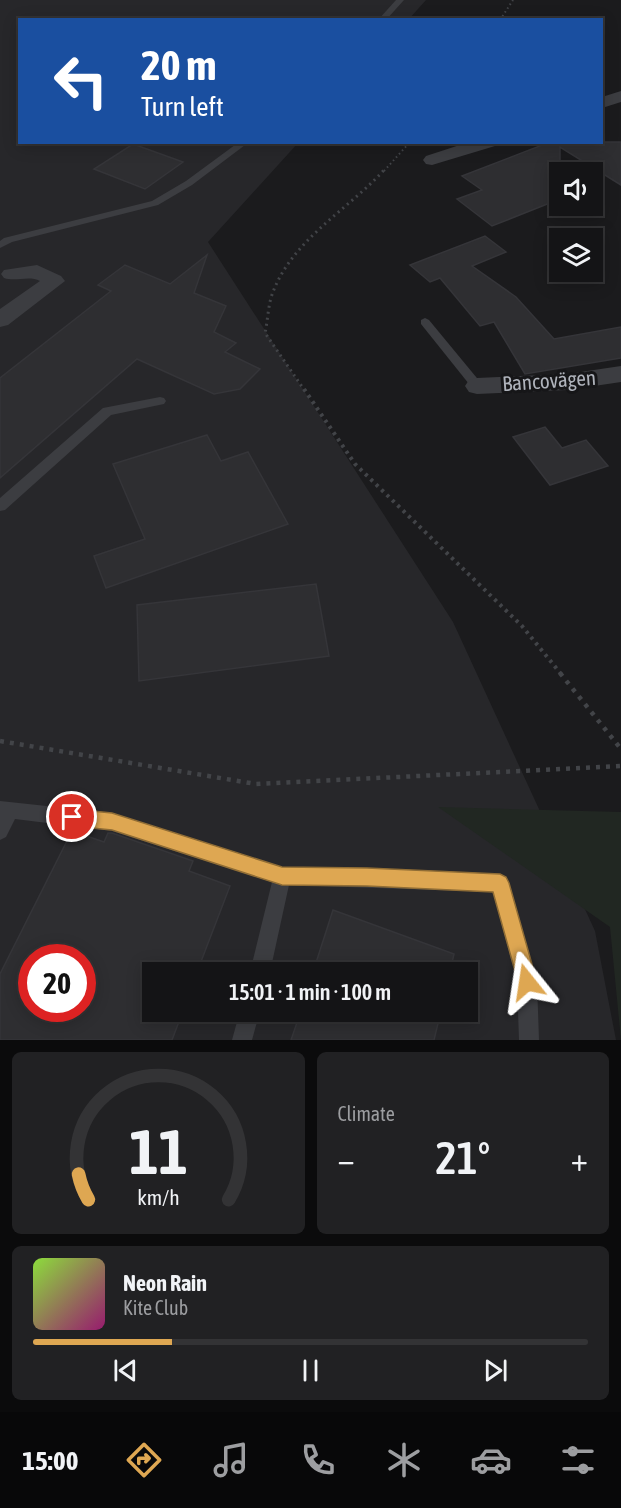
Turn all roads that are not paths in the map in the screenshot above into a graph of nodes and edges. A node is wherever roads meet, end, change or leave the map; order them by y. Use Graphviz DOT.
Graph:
graph roads {
  1 [pos="400,0"];
  2 [pos="383,18"];
  3 [pos="621,96"];
  4 [pos="603,103"];
  5 [pos="242,144"];
  6 [pos="483,144"];
  7 [pos="432,160"];
  8 [pos="0,245"];
  9 [pos="11,274"];
  10 [pos="0,320"];
  11 [pos="425,322"];
  12 [pos="621,374"];
  13 [pos="477,386"];
  14 [pos="160,401"];
  15 [pos="0,506"];
  16 [pos="5,810"];
  17 [pos="0,831"];
  18 [pos="282,876"];
  19 [pos="262,962"];
  20 [pos="247,1022"];
  21 [pos="242,1040"];
  22 [pos="529,1040"];
  1 -- 2 [label="lane"];
  3 -- 4 [label="street"];
  5 -- 8 [label="lane"];
  6 -- 7 [label="street"];
  9 -- 10 [label="street"];
  11 -- 13 [label="lane"];
  12 -- 13 [label="street, Bancovägen"];
  14 -- 15 [label="lane"];
  16 -- 17 [label="lane"];
  16 -- 18 [label="lane"];
  18 -- 19 [label="lane"];
  18 -- 22 [label="lane"];
  20 -- 21 [label="lane"];
}
